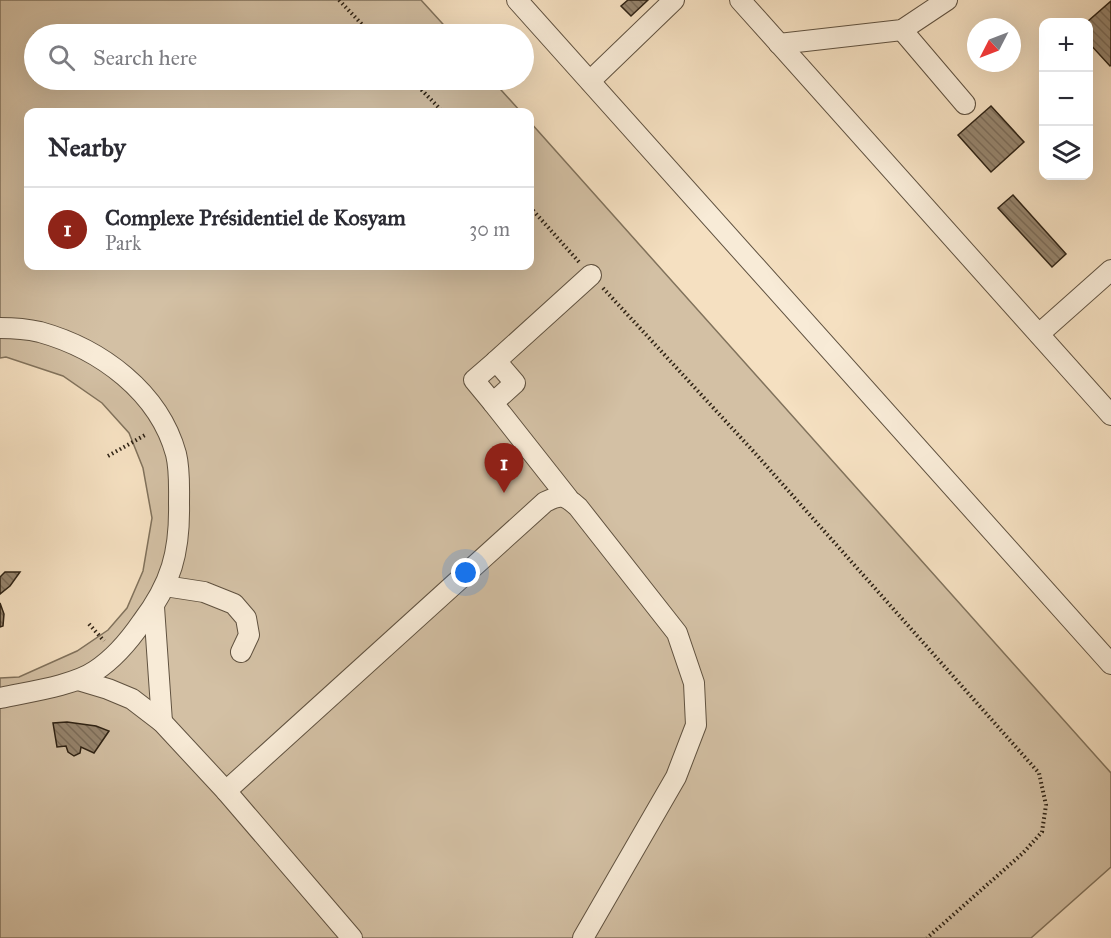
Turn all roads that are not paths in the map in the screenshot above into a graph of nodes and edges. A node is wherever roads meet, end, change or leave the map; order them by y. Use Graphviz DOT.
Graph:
graph roads {
  1 [pos="517,0"];
  2 [pos="674,0"];
  3 [pos="740,0"];
  4 [pos="947,0"];
  5 [pos="902,30"];
  6 [pos="779,44"];
  7 [pos="590,81"];
  8 [pos="965,104"];
  9 [pos="1111,270"];
  10 [pos="591,275"];
  11 [pos="0,328"];
  12 [pos="1039,334"];
  13 [pos="496,360"];
  14 [pos="493,402"];
  15 [pos="1111,415"];
  16 [pos="568,498"];
  17 [pos="165,585"];
  18 [pos="154,607"];
  19 [pos="241,652"];
  20 [pos="1111,664"];
  21 [pos="78,680"];
  22 [pos="0,698"];
  23 [pos="162,722"];
  24 [pos="226,791"];
  25 [pos="352,938"];
  26 [pos="583,938"];
  1 -- 7 [label="lane"];
  2 -- 7 [label="lane"];
  3 -- 6 [label="lane"];
  4 -- 5 [label="lane"];
  5 -- 6 [label="lane"];
  5 -- 8 [label="lane"];
  6 -- 12 [label="lane"];
  7 -- 20 [label="lane"];
  9 -- 12 [label="lane"];
  10 -- 13 [label="lane"];
  11 -- 17 [label="lane"];
  12 -- 15 [label="lane"];
  13 -- 14 [label="lane"];
  13 -- 14 [label="lane"];
  14 -- 16 [label="lane"];
  16 -- 24 [label="lane"];
  16 -- 26 [label="lane"];
  17 -- 18 [label="lane"];
  17 -- 19 [label="lane"];
  18 -- 21 [label="lane"];
  18 -- 23 [label="lane"];
  21 -- 22 [label="lane"];
  21 -- 23 [label="lane"];
  23 -- 24 [label="lane"];
  24 -- 25 [label="lane"];
}
